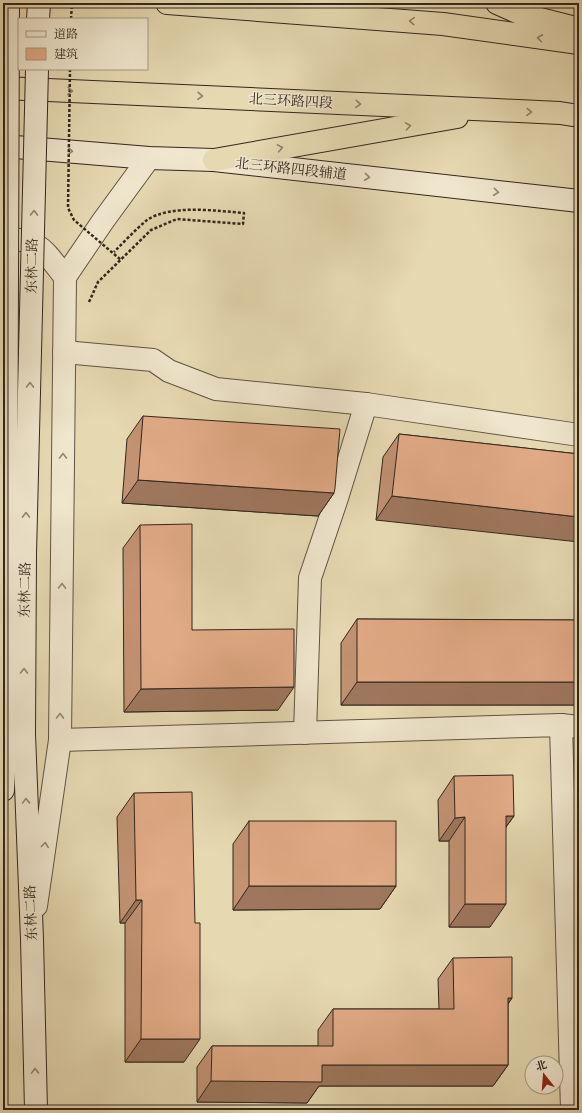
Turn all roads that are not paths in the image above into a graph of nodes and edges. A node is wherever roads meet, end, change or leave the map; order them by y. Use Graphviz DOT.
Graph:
graph roads {
  1 [pos="8,3"];
  2 [pos="39,3"];
  3 [pos="167,3"];
  4 [pos="497,3"];
  5 [pos="38,18"];
  6 [pos="579,29"];
  7 [pos="579,44"];
  8 [pos="37,70"];
  9 [pos="3,88"];
  10 [pos="496,110"];
  11 [pos="579,116"];
  12 [pos="3,146"];
  13 [pos="149,158"];
  14 [pos="214,160"];
  15 [pos="579,201"];
  16 [pos="3,239"];
  17 [pos="65,277"];
  18 [pos="64,352"];
  19 [pos="366,404"];
  20 [pos="579,435"];
  21 [pos="16,554"];
  22 [pos="570,726"];
  23 [pos="305,733"];
  24 [pos="60,740"];
  25 [pos="3,790"];
  26 [pos="32,939"];
  27 [pos="36,1110"];
  28 [pos="572,1110"];
  1 -- 21 [label="street, 东林二路, bridge"];
  2 -- 5 [label="street"];
  7 -- 3 [label="highway, one-way"];
  4 -- 6 [label="highway"];
  21 -- 8 [label="street, 东林二路, one-way, bridge"];
  9 -- 10 [label="highway, 北三环路四段, one-way"];
  10 -- 11 [label="highway, 北三环路四段, one-way"];
  14 -- 10 [label="highway, one-way"];
  12 -- 13 [label="street, 北三环路四段辅道, one-way"];
  13 -- 14 [label="street, 北三环路四段辅道"];
  13 -- 17 [label="street"];
  14 -- 15 [label="street, 北三环路四段辅道, one-way"];
  16 -- 17 [label="street"];
  17 -- 18 [label="street"];
  18 -- 19 [label="street"];
  24 -- 18 [label="street, one-way"];
  19 -- 20 [label="street"];
  19 -- 23 [label="street"];
  21 -- 25 [label="street, 东林二路"];
  26 -- 21 [label="street, 东林二路, one-way"];
  22 -- 23 [label="street"];
  22 -- 28 [label="street"];
  23 -- 24 [label="street"];
  26 -- 24 [label="street, one-way"];
  27 -- 26 [label="street, 东林二路, one-way"];
}
